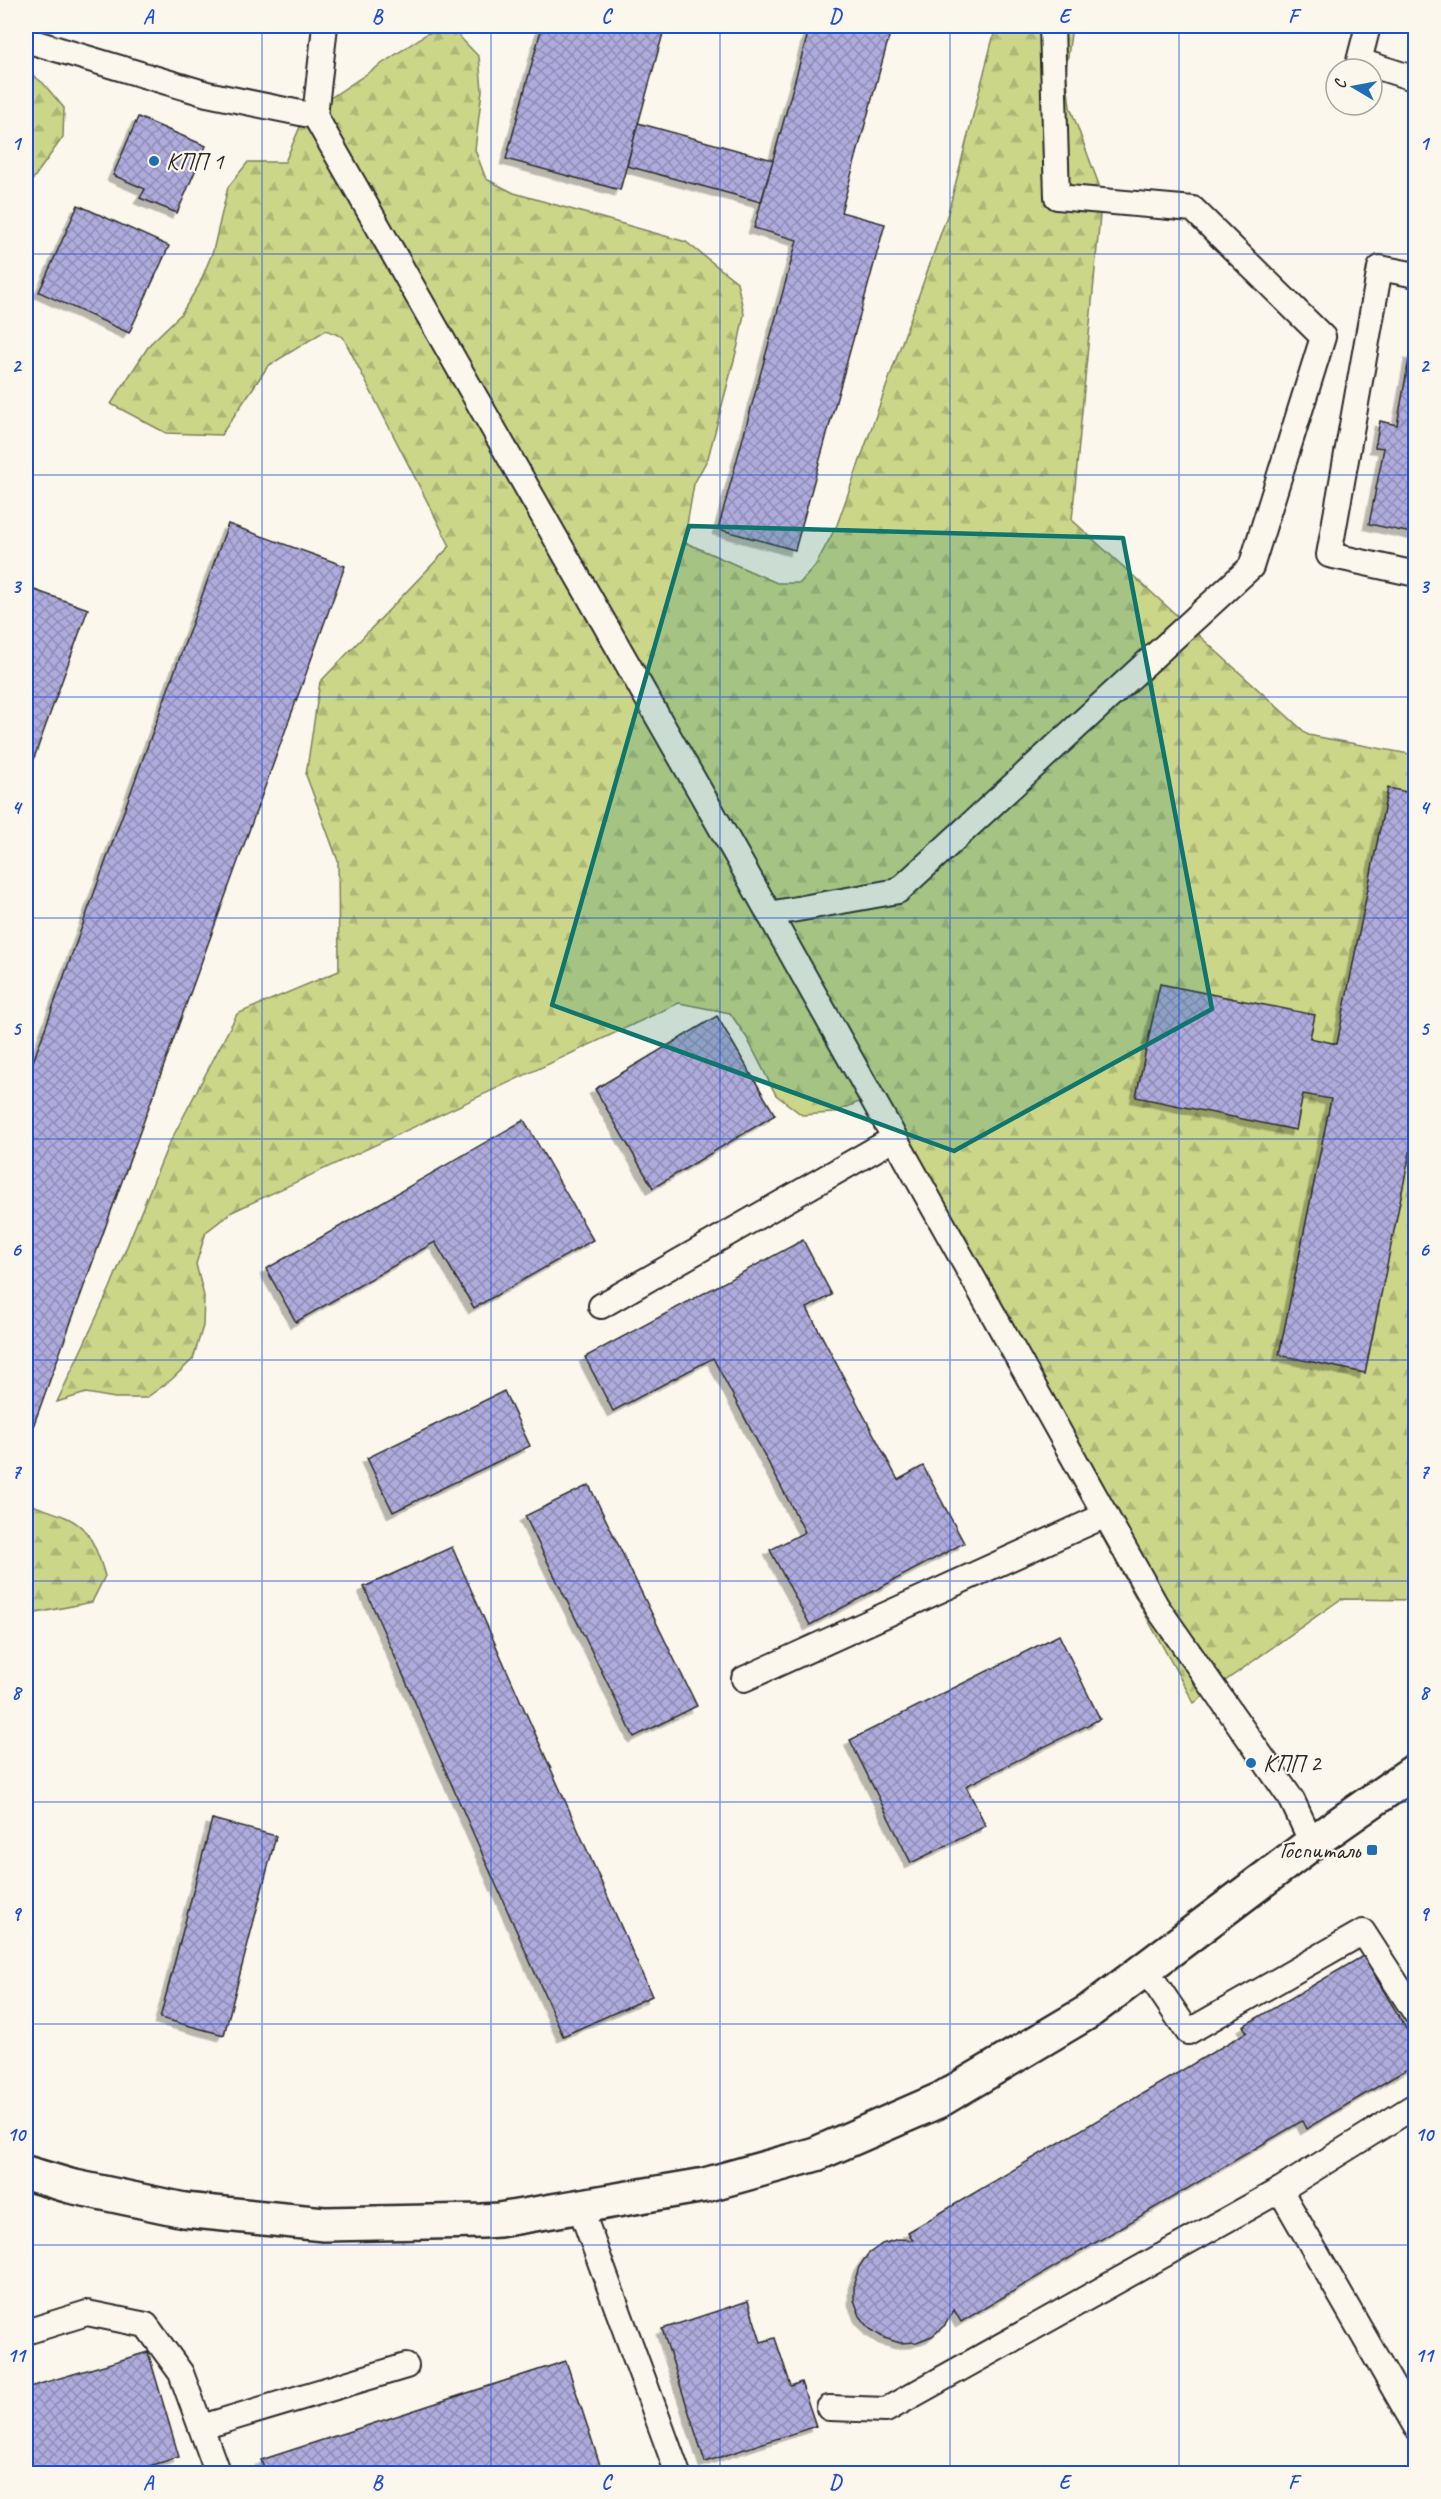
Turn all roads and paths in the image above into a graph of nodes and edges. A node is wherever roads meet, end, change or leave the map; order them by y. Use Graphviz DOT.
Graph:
graph roads {
  1 [pos="325,26"];
  2 [pos="1052,26"];
  3 [pos="1368,26"];
  4 [pos="26,40"];
  5 [pos="1416,79"];
  6 [pos="315,116"];
  7 [pos="1416,275"];
  8 [pos="1416,574"];
  9 [pos="769,914"];
  10 [pos="895,1138"];
  11 [pos="601,1306"];
  12 [pos="1106,1515"];
  13 [pos="744,1679"];
  14 [pos="1416,1770"];
  15 [pos="1312,1843"];
  16 [pos="1145,1968"];
  17 [pos="1416,2014"];
  18 [pos="1416,2105"];
  19 [pos="26,2173"];
  20 [pos="1280,2190"];
  21 [pos="580,2207"];
  22 [pos="26,2332"];
  23 [pos="406,2366"];
  24 [pos="829,2408"];
  25 [pos="202,2427"];
  26 [pos="1416,2427"];
  27 [pos="218,2474"];
  28 [pos="678,2474"];
  1 -- 6 [label="lane"];
  2 -- 9 [label="lane"];
  3 -- 5 [label="lane"];
  4 -- 6 [label="lane"];
  6 -- 9 [label="lane"];
  7 -- 8 [label="lane"];
  9 -- 10 [label="lane"];
  10 -- 11 [label="lane"];
  10 -- 12 [label="lane"];
  12 -- 13 [label="lane"];
  12 -- 15 [label="lane"];
  14 -- 15 [label="street"];
  15 -- 16 [label="street"];
  16 -- 17 [label="lane"];
  16 -- 21 [label="street"];
  18 -- 20 [label="lane"];
  19 -- 21 [label="street"];
  20 -- 24 [label="lane"];
  20 -- 26 [label="lane"];
  21 -- 28 [label="lane"];
  22 -- 25 [label="lane"];
  23 -- 25 [label="lane"];
  25 -- 27 [label="lane"];
}
